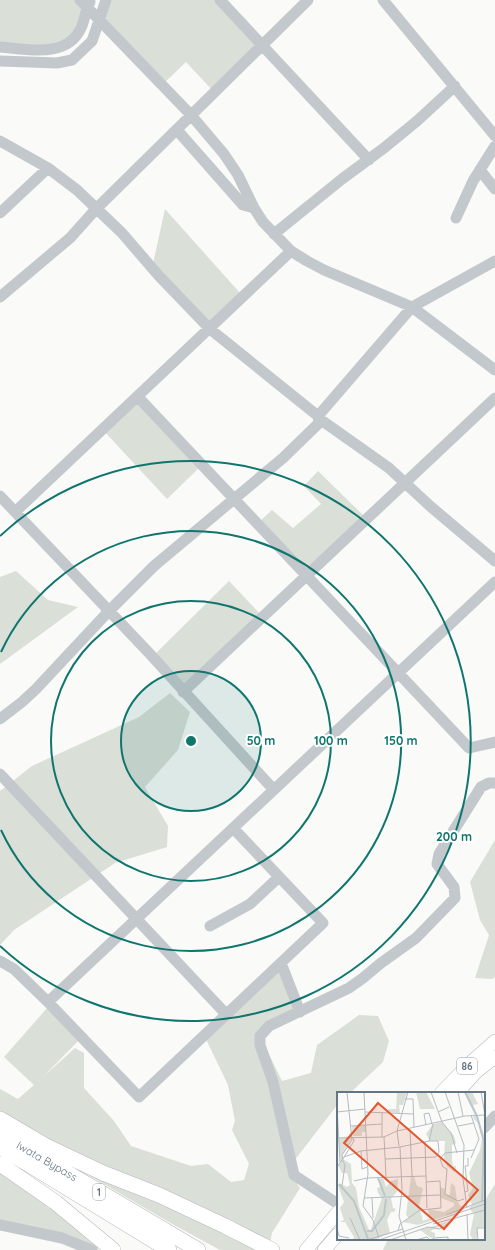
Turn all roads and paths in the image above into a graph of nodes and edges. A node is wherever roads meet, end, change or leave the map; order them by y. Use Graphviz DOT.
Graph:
graph roads {
  1 [pos="106,0"];
  2 [pos="220,0"];
  3 [pos="308,0"];
  4 [pos="383,0"];
  5 [pos="86,2"];
  6 [pos="100,20"];
  7 [pos="262,45"];
  8 [pos="0,47"];
  9 [pos="0,61"];
  10 [pos="454,86"];
  11 [pos="191,115"];
  12 [pos="177,130"];
  13 [pos="495,136"];
  14 [pos="0,141"];
  15 [pos="495,146"];
  16 [pos="369,160"];
  17 [pos="48,168"];
  18 [pos="480,170"];
  19 [pos="495,189"];
  20 [pos="254,208"];
  21 [pos="96,209"];
  22 [pos="0,213"];
  23 [pos="456,218"];
  24 [pos="274,234"];
  25 [pos="291,251"];
  26 [pos="495,261"];
  27 [pos="0,297"];
  28 [pos="412,306"];
  29 [pos="210,329"];
  30 [pos="495,370"];
  31 [pos="138,397"];
  32 [pos="495,398"];
  33 [pos="319,420"];
  34 [pos="405,483"];
  35 [pos="0,496"];
  36 [pos="235,498"];
  37 [pos="16,512"];
  38 [pos="495,561"];
  39 [pos="307,576"];
  40 [pos="495,582"];
  41 [pos="108,612"];
  42 [pos="398,673"];
  43 [pos="183,692"];
  44 [pos="0,719"];
  45 [pos="495,742"];
  46 [pos="0,774"];
  47 [pos="495,783"];
  48 [pos="274,790"];
  49 [pos="233,828"];
  50 [pos="279,877"];
  51 [pos="136,919"];
  52 [pos="210,926"];
  53 [pos="0,961"];
  54 [pos="281,963"];
  55 [pos="48,1002"];
  56 [pos="300,1012"];
  57 [pos="226,1014"];
  58 [pos="495,1041"];
  59 [pos="495,1057"];
  60 [pos="442,1092"];
  61 [pos="458,1092"];
  62 [pos="495,1116"];
  63 [pos="0,1119"];
  64 [pos="485,1127"];
  65 [pos="0,1133"];
  66 [pos="0,1147"];
  67 [pos="0,1164"];
  68 [pos="337,1203"];
  69 [pos="337,1213"];
  70 [pos="0,1225"];
  71 [pos="337,1235"];
  72 [pos="92,1250"];
  73 [pos="113,1250"];
  74 [pos="169,1250"];
  75 [pos="198,1250"];
  76 [pos="272,1250"];
  77 [pos="306,1250"];
  78 [pos="324,1250"];
  1 -- 6 [label="street"];
  2 -- 7 [label="street"];
  3 -- 7 [label="street"];
  4 -- 10 [label="street"];
  5 -- 6 [label="street"];
  5 -- 8 [label="street"];
  6 -- 9 [label="street"];
  6 -- 11 [label="street"];
  7 -- 11 [label="street"];
  7 -- 16 [label="street"];
  10 -- 13 [label="street"];
  10 -- 16 [label="street"];
  11 -- 12 [label="street"];
  11 -- 20 [label="street"];
  12 -- 20 [label="street"];
  12 -- 21 [label="street"];
  14 -- 17 [label="street"];
  15 -- 18 [label="street"];
  16 -- 24 [label="street"];
  17 -- 21 [label="street"];
  17 -- 22 [label="street"];
  18 -- 19 [label="street"];
  18 -- 23 [label="street"];
  20 -- 24 [label="street"];
  21 -- 27 [label="street"];
  21 -- 29 [label="street"];
  24 -- 25 [label="street"];
  25 -- 28 [label="street"];
  25 -- 29 [label="street"];
  26 -- 28 [label="street"];
  28 -- 30 [label="street"];
  28 -- 33 [label="street"];
  29 -- 31 [label="street"];
  29 -- 33 [label="street"];
  31 -- 36 [label="street"];
  31 -- 37 [label="street"];
  32 -- 34 [label="street"];
  33 -- 34 [label="street"];
  33 -- 36 [label="street"];
  34 -- 38 [label="street"];
  34 -- 39 [label="street"];
  35 -- 37 [label="street"];
  36 -- 39 [label="street"];
  36 -- 41 [label="street"];
  37 -- 41 [label="street"];
  39 -- 42 [label="street"];
  39 -- 43 [label="street"];
  40 -- 42 [label="street"];
  41 -- 43 [label="street"];
  41 -- 44 [label="street"];
  42 -- 45 [label="street"];
  42 -- 48 [label="street"];
  43 -- 48 [label="street"];
  46 -- 51 [label="street"];
  47 -- 56 [label="street"];
  48 -- 49 [label="street"];
  49 -- 50 [label="street"];
  49 -- 51 [label="street"];
  50 -- 52 [label="street"];
  50 -- 54 [label="street"];
  51 -- 55 [label="street"];
  51 -- 57 [label="street"];
  53 -- 55 [label="street"];
  54 -- 56 [label="street"];
  54 -- 57 [label="street"];
  55 -- 57 [label="street"];
  56 -- 68 [label="street"];
  58 -- 60 [label="main road, 86"];
  59 -- 61 [label="main road, 86"];
  62 -- 64 [label="street"];
  63 -- 76 [label="highway"];
  65 -- 75 [label="highway, Iwata Bypass / 1"];
  66 -- 74 [label="highway, Iwata Bypass / 1"];
  67 -- 73 [label="highway"];
  69 -- 77 [label="main road"];
  70 -- 72 [label="street"];
  71 -- 78 [label="main road"];
}
